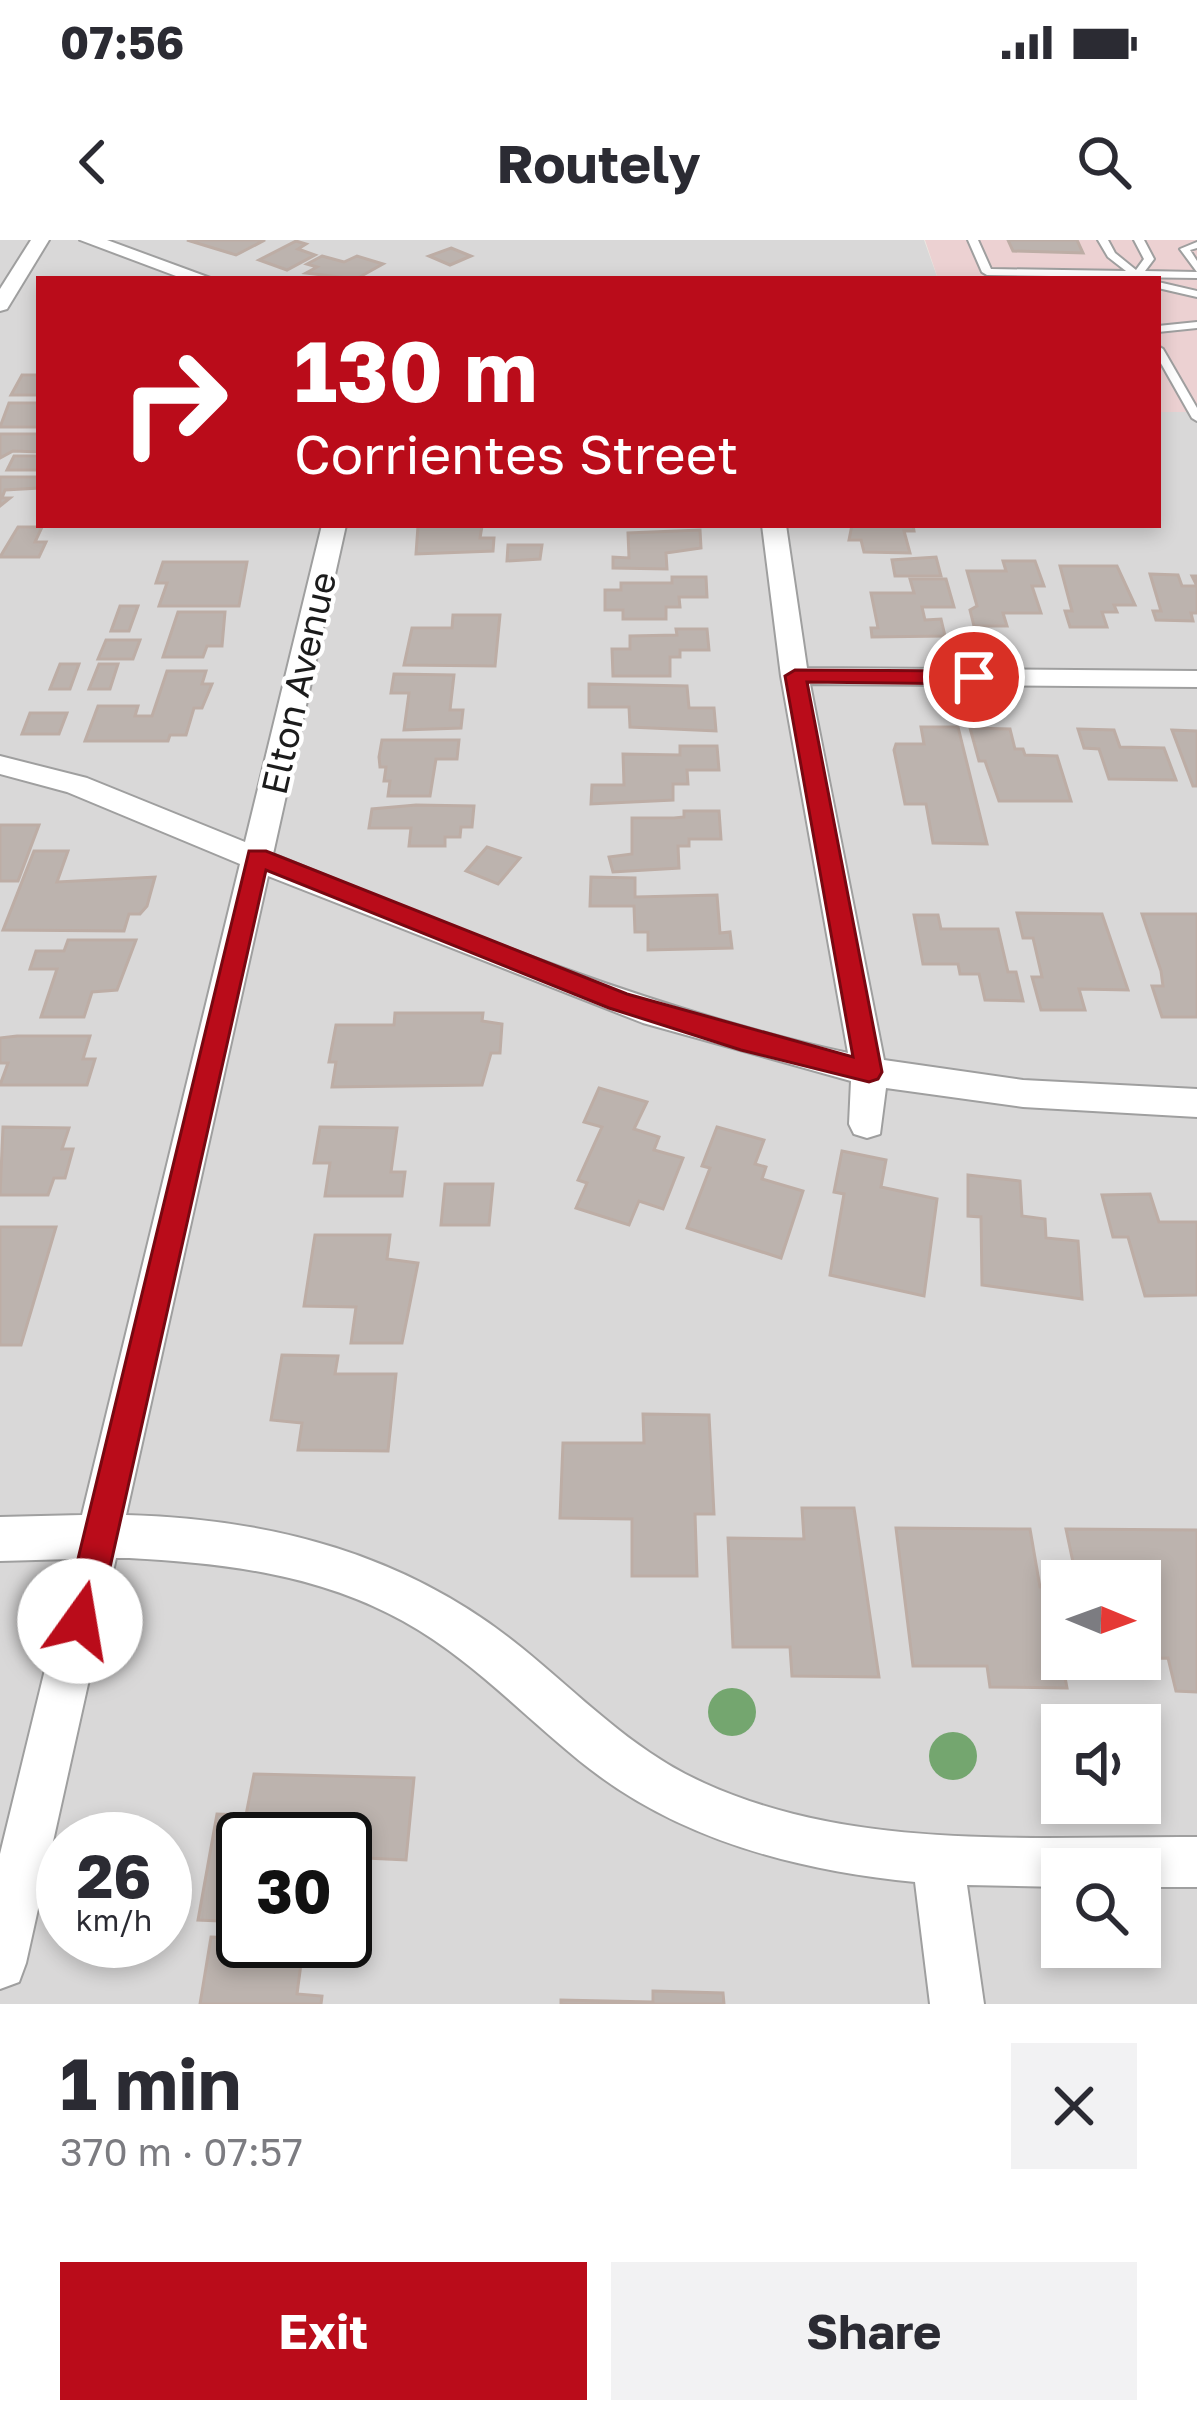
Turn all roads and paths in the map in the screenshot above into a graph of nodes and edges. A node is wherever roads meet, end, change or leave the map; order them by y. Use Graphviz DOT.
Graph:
graph roads {
  1 [pos="40,240"];
  2 [pos="89,240"];
  3 [pos="973,240"];
  4 [pos="1103,240"];
  5 [pos="1139,240"];
  6 [pos="1197,245"];
  7 [pos="1197,272"];
  8 [pos="194,276"];
  9 [pos="1107,276"];
  10 [pos="1136,276"];
  11 [pos="1138,276"];
  12 [pos="1149,276"];
  13 [pos="1161,286"];
  14 [pos="1197,294"];
  15 [pos="0,305"];
  16 [pos="1197,325"];
  17 [pos="1161,328"];
  18 [pos="1161,354"];
  19 [pos="1197,418"];
  20 [pos="333,528"];
  21 [pos="774,528"];
  22 [pos="795,676"];
  23 [pos="1197,679"];
  24 [pos="0,766"];
  25 [pos="257,857"];
  26 [pos="869,1072"];
  27 [pos="1197,1103"];
  28 [pos="867,1124"];
  29 [pos="100,1535"];
  30 [pos="0,1539"];
  31 [pos="938,1859"];
  32 [pos="1197,1862"];
  33 [pos="0,1963"];
  34 [pos="957,2004"];
  1 -- 15 [label="street"];
  2 -- 8 [label="street"];
  3 -- 9 [label="lane"];
  4 -- 10 [label="lane"];
  5 -- 11 [label="lane"];
  6 -- 7 [label="lane"];
  7 -- 12 [label="lane"];
  13 -- 14 [label="lane"];
  16 -- 17 [label="lane"];
  18 -- 19 [label="lane"];
  20 -- 25 [label="street, Elton Avenue"];
  21 -- 22 [label="street"];
  22 -- 23 [label="street"];
  22 -- 26 [label="street"];
  24 -- 25 [label="street"];
  25 -- 26 [label="street"];
  25 -- 29 [label="street, Elton Avenue"];
  26 -- 27 [label="street"];
  26 -- 28 [label="street"];
  29 -- 30 [label="street"];
  29 -- 31 [label="street"];
  29 -- 33 [label="street, Elton Avenue"];
  31 -- 32 [label="street"];
  31 -- 34 [label="street"];
}
